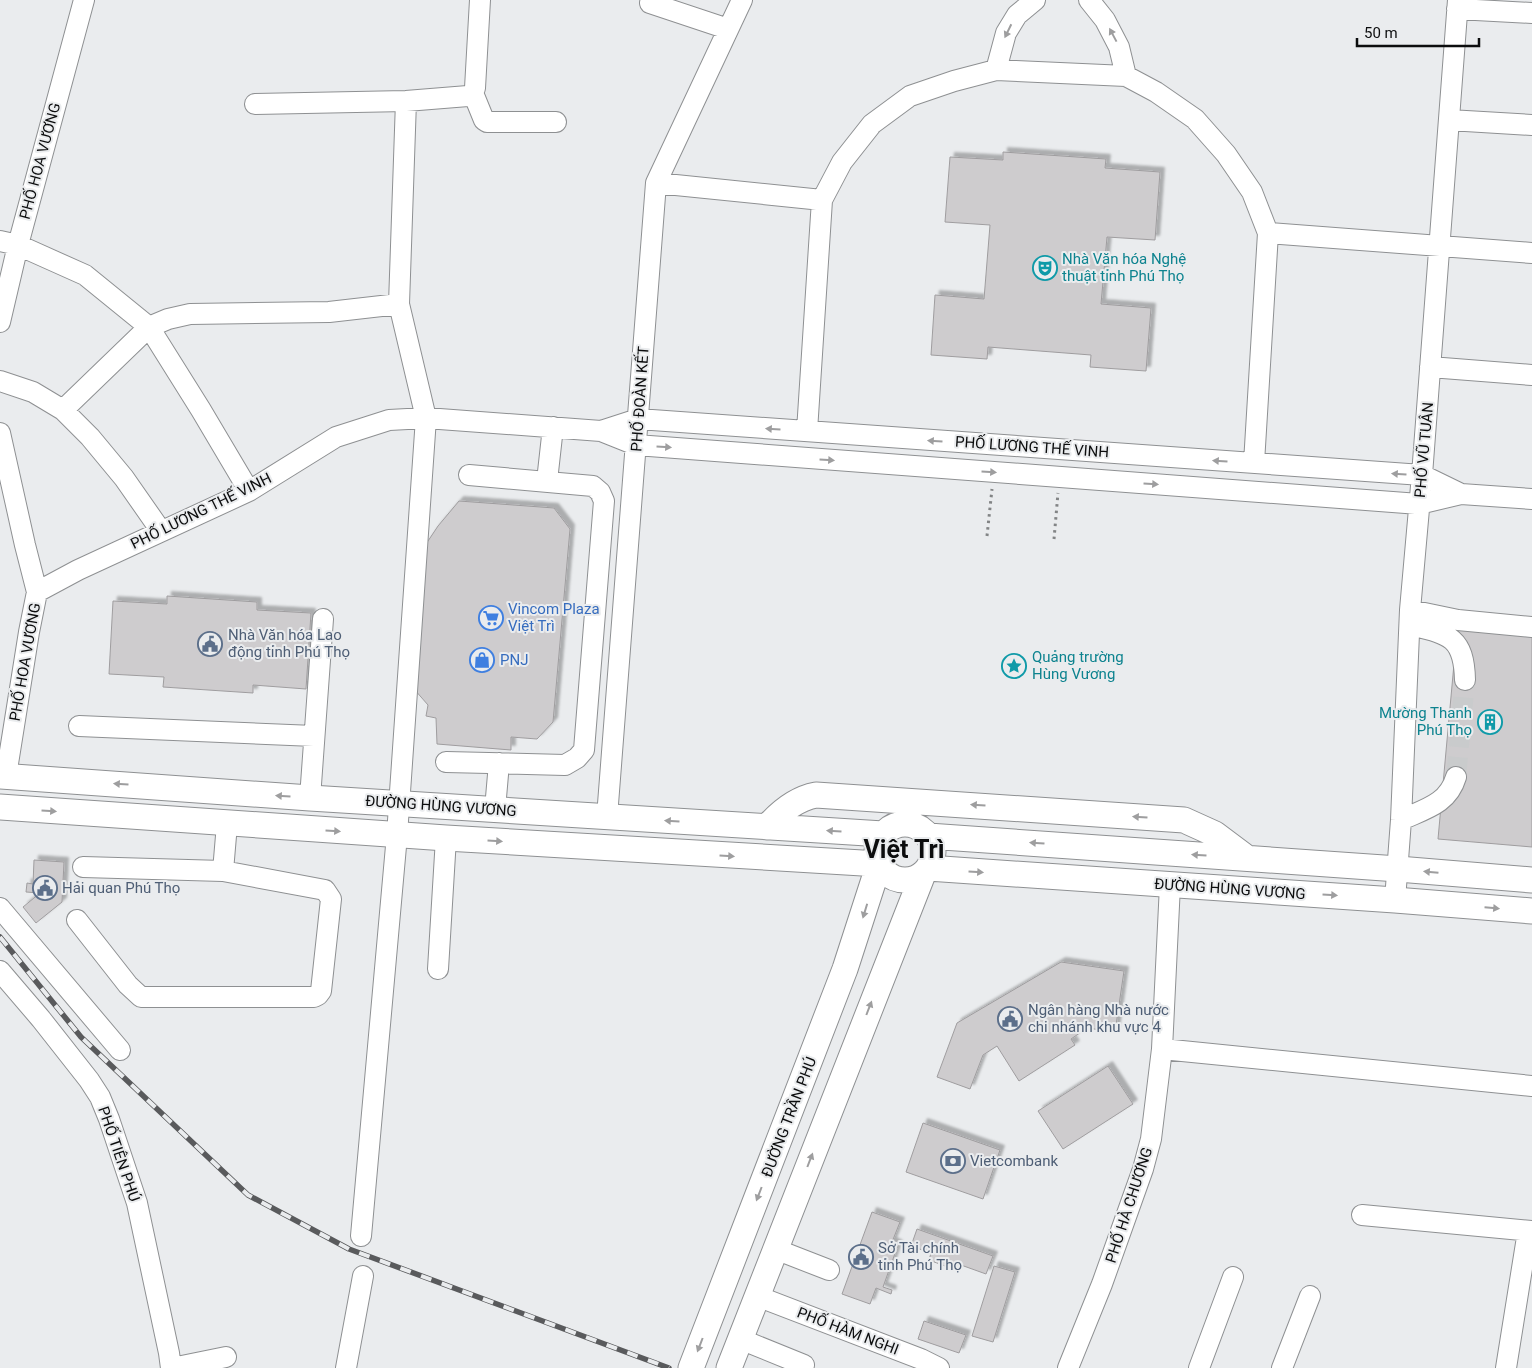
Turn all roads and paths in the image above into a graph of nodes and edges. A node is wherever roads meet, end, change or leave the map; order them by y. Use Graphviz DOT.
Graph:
graph roads {
  1 [pos="84,0"];
  2 [pos="480,0"];
  3 [pos="742,0"];
  4 [pos="1035,0"];
  5 [pos="1088,0"];
  6 [pos="650,3"];
  7 [pos="1458,4"];
  8 [pos="1532,13"];
  9 [pos="728,29"];
  10 [pos="996,70"];
  11 [pos="1126,76"];
  12 [pos="473,93"];
  13 [pos="406,102"];
  14 [pos="255,104"];
  15 [pos="1449,120"];
  16 [pos="556,122"];
  17 [pos="1532,125"];
  18 [pos="656,183"];
  19 [pos="822,200"];
  20 [pos="1268,233"];
  21 [pos="9,243"];
  22 [pos="1439,246"];
  23 [pos="1532,253"];
  24 [pos="400,304"];
  25 [pos="0,322"];
  26 [pos="149,327"];
  27 [pos="1430,367"];
  28 [pos="1532,375"];
  29 [pos="0,380"];
  30 [pos="63,410"];
  31 [pos="426,418"];
  32 [pos="638,419"];
  33 [pos="553,427"];
  34 [pos="601,431"];
  35 [pos="807,431"];
  36 [pos="0,433"];
  37 [pos="636,445"];
  38 [pos="1031,447"];
  39 [pos="1254,463"];
  40 [pos="993,472"];
  41 [pos="469,475"];
  42 [pos="1029,475"];
  43 [pos="1422,476"];
  44 [pos="1060,477"];
  45 [pos="547,481"];
  46 [pos="249,492"];
  47 [pos="1461,494"];
  48 [pos="1532,499"];
  49 [pos="1419,504"];
  50 [pos="161,532"];
  51 [pos="987,536"];
  52 [pos="1054,539"];
  53 [pos="37,592"];
  54 [pos="1410,618"];
  55 [pos="323,619"];
  56 [pos="1532,627"];
  57 [pos="1465,680"];
  58 [pos="80,726"];
  59 [pos="314,736"];
  60 [pos="446,762"];
  61 [pos="499,763"];
  62 [pos="3,776"];
  63 [pos="1456,777"];
  64 [pos="310,798"];
  65 [pos="399,804"];
  66 [pos="0,807"];
  67 [pos="495,809"];
  68 [pos="607,817"];
  69 [pos="1401,820"];
  70 [pos="227,824"];
  71 [pos="767,827"];
  72 [pos="883,834"];
  73 [pos="397,835"];
  74 [pos="928,836"];
  75 [pos="446,838"];
  76 [pos="1247,858"];
  77 [pos="879,864"];
  78 [pos="83,867"];
  79 [pos="1398,869"];
  80 [pos="223,871"];
  81 [pos="925,871"];
  82 [pos="1532,880"];
  83 [pos="1170,885"];
  84 [pos="1395,900"];
  85 [pos="0,908"];
  86 [pos="1532,911"];
  87 [pos="77,920"];
  88 [pos="438,969"];
  89 [pos="0,971"];
  90 [pos="120,1050"];
  91 [pos="1162,1050"];
  92 [pos="1532,1086"];
  93 [pos="1362,1215"];
  94 [pos="1530,1231"];
  95 [pos="362,1236"];
  96 [pos="775,1249"];
  97 [pos="829,1270"];
  98 [pos="363,1276"];
  99 [pos="1234,1278"];
  100 [pos="757,1296"];
  101 [pos="1310,1296"];
  102 [pos="740,1339"];
  103 [pos="226,1357"];
  104 [pos="804,1365"];
  105 [pos="171,1368"];
  106 [pos="346,1368"];
  107 [pos="691,1368"];
  108 [pos="729,1368"];
  109 [pos="939,1368"];
  110 [pos="1068,1368"];
  111 [pos="1199,1368"];
  112 [pos="1282,1368"];
  113 [pos="1506,1368"];
  1 -- 21 [label="street, PHỐ HOA VƯƠNG"];
  2 -- 12 [label="street"];
  3 -- 9 [label="street, PHỐ ĐOÀN KẾT"];
  4 -- 10 [label="street, one-way"];
  11 -- 5 [label="street, one-way"];
  6 -- 9 [label="street"];
  7 -- 8 [label="street"];
  7 -- 15 [label="street, PHỐ VŨ TUÂN"];
  9 -- 18 [label="street, PHỐ ĐOÀN KẾT"];
  10 -- 11 [label="street"];
  10 -- 19 [label="street"];
  11 -- 20 [label="street"];
  12 -- 13 [label="street"];
  12 -- 16 [label="street"];
  13 -- 14 [label="street"];
  13 -- 24 [label="street"];
  15 -- 17 [label="street"];
  15 -- 22 [label="street, PHỐ VŨ TUÂN"];
  18 -- 19 [label="street"];
  18 -- 32 [label="street, PHỐ ĐOÀN KẾT"];
  19 -- 35 [label="street"];
  20 -- 22 [label="street"];
  20 -- 39 [label="street"];
  21 -- 25 [label="street, PHỐ HOA VƯƠNG"];
  21 -- 26 [label="street"];
  22 -- 23 [label="street"];
  22 -- 27 [label="street, PHỐ VŨ TUÂN"];
  24 -- 26 [label="street"];
  24 -- 31 [label="street"];
  26 -- 30 [label="street"];
  26 -- 46 [label="street"];
  27 -- 28 [label="street"];
  27 -- 43 [label="street, PHỐ VŨ TUÂN"];
  29 -- 30 [label="street"];
  30 -- 50 [label="street"];
  31 -- 33 [label="street, PHỐ LƯƠNG THẾ VINH"];
  31 -- 46 [label="street, PHỐ LƯƠNG THẾ VINH"];
  31 -- 65 [label="street"];
  32 -- 34 [label="street, PHỐ LƯƠNG THẾ VINH"];
  35 -- 32 [label="street, PHỐ LƯƠNG THẾ VINH, one-way"];
  32 -- 37 [label="street, PHỐ ĐOÀN KẾT"];
  33 -- 34 [label="street, PHỐ LƯƠNG THẾ VINH"];
  33 -- 45 [label="street"];
  34 -- 37 [label="street, PHỐ LƯƠNG THẾ VINH"];
  38 -- 35 [label="street, PHỐ LƯƠNG THẾ VINH, one-way"];
  36 -- 53 [label="street, PHỐ HOA VƯƠNG"];
  37 -- 40 [label="street, PHỐ LƯƠNG THẾ VINH, one-way"];
  37 -- 68 [label="street, PHỐ ĐOÀN KẾT"];
  39 -- 38 [label="street, PHỐ LƯƠNG THẾ VINH, one-way"];
  38 -- 42 [label="street"];
  43 -- 39 [label="street, PHỐ LƯƠNG THẾ VINH, one-way"];
  40 -- 42 [label="street, PHỐ LƯƠNG THẾ VINH"];
  40 -- 51 [label="path"];
  41 -- 45 [label="street"];
  42 -- 44 [label="street, PHỐ LƯƠNG THẾ VINH"];
  43 -- 47 [label="street, PHỐ LƯƠNG THẾ VINH"];
  43 -- 49 [label="street, PHỐ VŨ TUÂN"];
  44 -- 49 [label="street, PHỐ LƯƠNG THẾ VINH, one-way"];
  44 -- 52 [label="path"];
  45 -- 61 [label="street"];
  46 -- 50 [label="street, PHỐ LƯƠNG THẾ VINH"];
  47 -- 48 [label="street, PHỐ LƯƠNG THẾ VINH"];
  47 -- 49 [label="street, PHỐ LƯƠNG THẾ VINH"];
  49 -- 54 [label="street, PHỐ VŨ TUÂN"];
  50 -- 53 [label="street, PHỐ LƯƠNG THẾ VINH"];
  53 -- 62 [label="street, PHỐ HOA VƯƠNG"];
  54 -- 56 [label="street"];
  54 -- 57 [label="street"];
  54 -- 69 [label="street, PHỐ VŨ TUÂN"];
  55 -- 59 [label="street"];
  58 -- 59 [label="street"];
  59 -- 64 [label="street"];
  60 -- 61 [label="street"];
  61 -- 67 [label="street"];
  64 -- 62 [label="main road, ĐƯỜNG HÙNG VƯƠNG, one-way"];
  63 -- 69 [label="street"];
  64 -- 65 [label="main road, ĐƯỜNG HÙNG VƯƠNG"];
  65 -- 67 [label="main road, ĐƯỜNG HÙNG VƯƠNG"];
  65 -- 73 [label="street"];
  66 -- 70 [label="main road, ĐƯỜNG HÙNG VƯƠNG, one-way"];
  67 -- 68 [label="main road, ĐƯỜNG HÙNG VƯƠNG"];
  71 -- 68 [label="main road, ĐƯỜNG HÙNG VƯƠNG, one-way"];
  69 -- 79 [label="street, PHỐ VŨ TUÂN"];
  70 -- 73 [label="main road, ĐƯỜNG HÙNG VƯƠNG, one-way"];
  70 -- 80 [label="street"];
  72 -- 71 [label="main road, ĐƯỜNG HÙNG VƯƠNG, one-way"];
  76 -- 71 [label="main road, one-way"];
  72 -- 74 [label="main road"];
  72 -- 77 [label="main road"];
  73 -- 75 [label="main road, ĐƯỜNG HÙNG VƯƠNG"];
  73 -- 95 [label="street"];
  76 -- 74 [label="main road, one-way"];
  74 -- 81 [label="main road"];
  75 -- 77 [label="main road, ĐƯỜNG HÙNG VƯƠNG, one-way"];
  75 -- 88 [label="street"];
  76 -- 79 [label="main road"];
  77 -- 81 [label="main road"];
  77 -- 107 [label="main road, ĐƯỜNG TRẦN PHÚ, one-way"];
  78 -- 80 [label="street"];
  82 -- 79 [label="main road, one-way"];
  79 -- 84 [label="street, PHỐ VŨ TUÂN"];
  80 -- 87 [label="street"];
  81 -- 83 [label="main road, ĐƯỜNG HÙNG VƯƠNG, one-way"];
  96 -- 81 [label="main road, one-way"];
  83 -- 84 [label="main road, ĐƯỜNG HÙNG VƯƠNG, one-way"];
  83 -- 91 [label="street, PHỐ HÀ CHƯƠNG"];
  84 -- 86 [label="main road, ĐƯỜNG HÙNG VƯƠNG, one-way"];
  85 -- 90 [label="street"];
  89 -- 105 [label="street, PHỐ TIÊN PHÚ"];
  91 -- 92 [label="street"];
  91 -- 110 [label="street, PHỐ HÀ CHƯƠNG"];
  93 -- 94 [label="street"];
  94 -- 113 [label="street"];
  96 -- 97 [label="street"];
  96 -- 100 [label="main road"];
  98 -- 106 [label="street"];
  99 -- 111 [label="street"];
  100 -- 102 [label="main road"];
  100 -- 109 [label="street, PHỐ HÀM NGHI"];
  101 -- 112 [label="street"];
  102 -- 104 [label="street"];
  102 -- 108 [label="main road"];
  103 -- 105 [label="street"];
}
